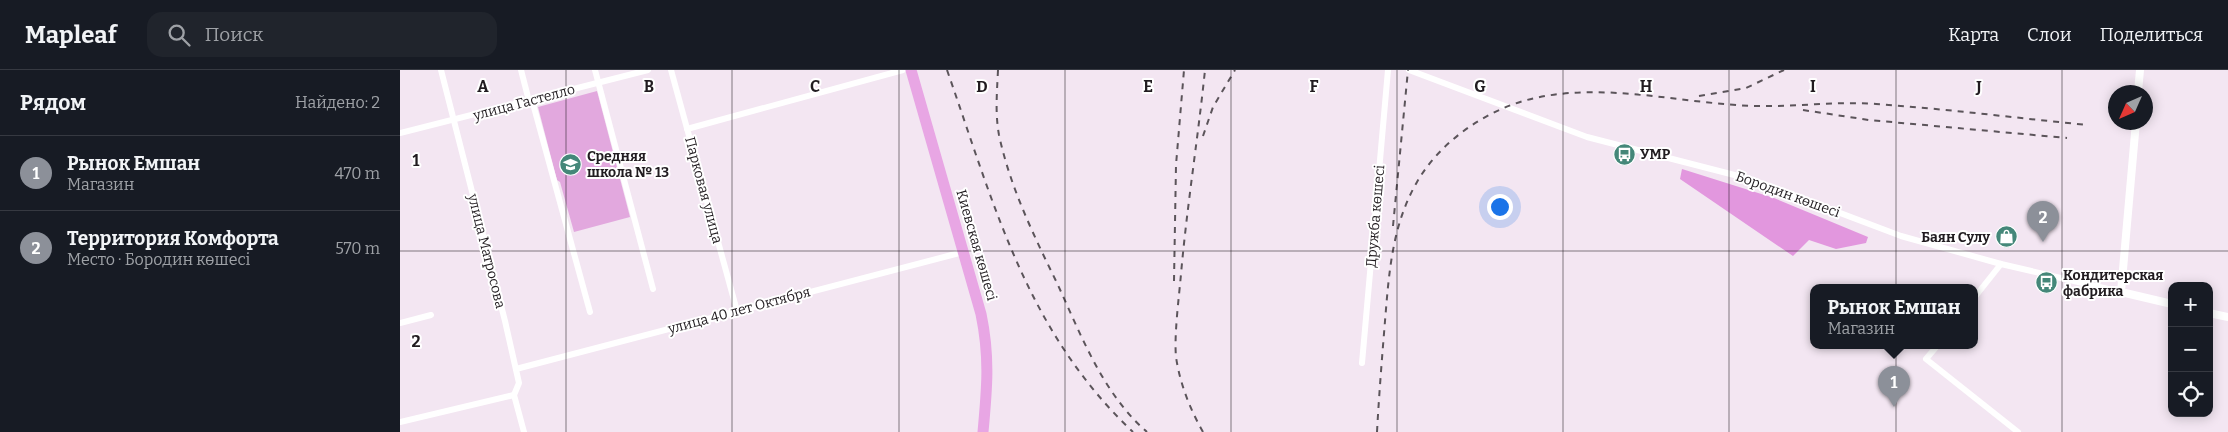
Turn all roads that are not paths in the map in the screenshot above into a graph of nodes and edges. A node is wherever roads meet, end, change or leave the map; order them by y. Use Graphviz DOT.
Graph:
graph roads {
  1 [pos="440,70"];
  2 [pos="521,70"];
  3 [pos="595,70"];
  4 [pos="648,70"];
  5 [pos="672,70"];
  6 [pos="903,70"];
  7 [pos="911,70"];
  8 [pos="1388,70"];
  9 [pos="1409,70"];
  10 [pos="2140,70"];
  11 [pos="598,83"];
  12 [pos="2139,85"];
  13 [pos="531,100"];
  14 [pos="454,120"];
  15 [pos="687,128"];
  16 [pos="2135,130"];
  17 [pos="400,134"];
  18 [pos="963,252"];
  19 [pos="2001,264"];
  20 [pos="653,288"];
  21 [pos="2121,292"];
  22 [pos="1978,293"];
  23 [pos="2168,303"];
  24 [pos="736,311"];
  25 [pos="590,312"];
  26 [pos="2213,314"];
  27 [pos="431,315"];
  28 [pos="2228,317"];
  29 [pos="400,323"];
  30 [pos="1934,349"];
  31 [pos="1362,363"];
  32 [pos="516,369"];
  33 [pos="514,395"];
  34 [pos="400,422"];
  35 [pos="524,432"];
  36 [pos="984,432"];
  37 [pos="2018,432"];
  1 -- 14 [label="street, улица Матросова"];
  2 -- 13 [label="street"];
  3 -- 11 [label="street"];
  4 -- 11 [label="street, улица Гастелло"];
  5 -- 15 [label="street, Парковая улица"];
  6 -- 15 [label="street"];
  7 -- 18 [label="highway, Киевская көшесі"];
  8 -- 31 [label="street, Дружба көшесі"];
  9 -- 19 [label="street, Бородин көшесі"];
  10 -- 12 [label="street"];
  11 -- 13 [label="street, улица Гастелло"];
  11 -- 20 [label="street"];
  13 -- 14 [label="street, улица Гастелло"];
  13 -- 25 [label="street"];
  14 -- 17 [label="street, улица Гастелло"];
  14 -- 32 [label="street, улица Матросова"];
  15 -- 24 [label="street, Парковая улица"];
  16 -- 21 [label="street"];
  18 -- 24 [label="street, улица 40 лет Октября"];
  18 -- 36 [label="highway, Киевская көшесі"];
  19 -- 21 [label="street, Бородин көшесі"];
  19 -- 22 [label="street"];
  21 -- 23 [label="street, Бородин көшесі"];
  24 -- 32 [label="street, улица 40 лет Октября"];
  26 -- 28 [label="street"];
  27 -- 29 [label="street"];
  30 -- 37 [label="street"];
  32 -- 33 [label="street, улица Матросова"];
  33 -- 34 [label="street"];
  33 -- 35 [label="street, улица Матросова"];
}
